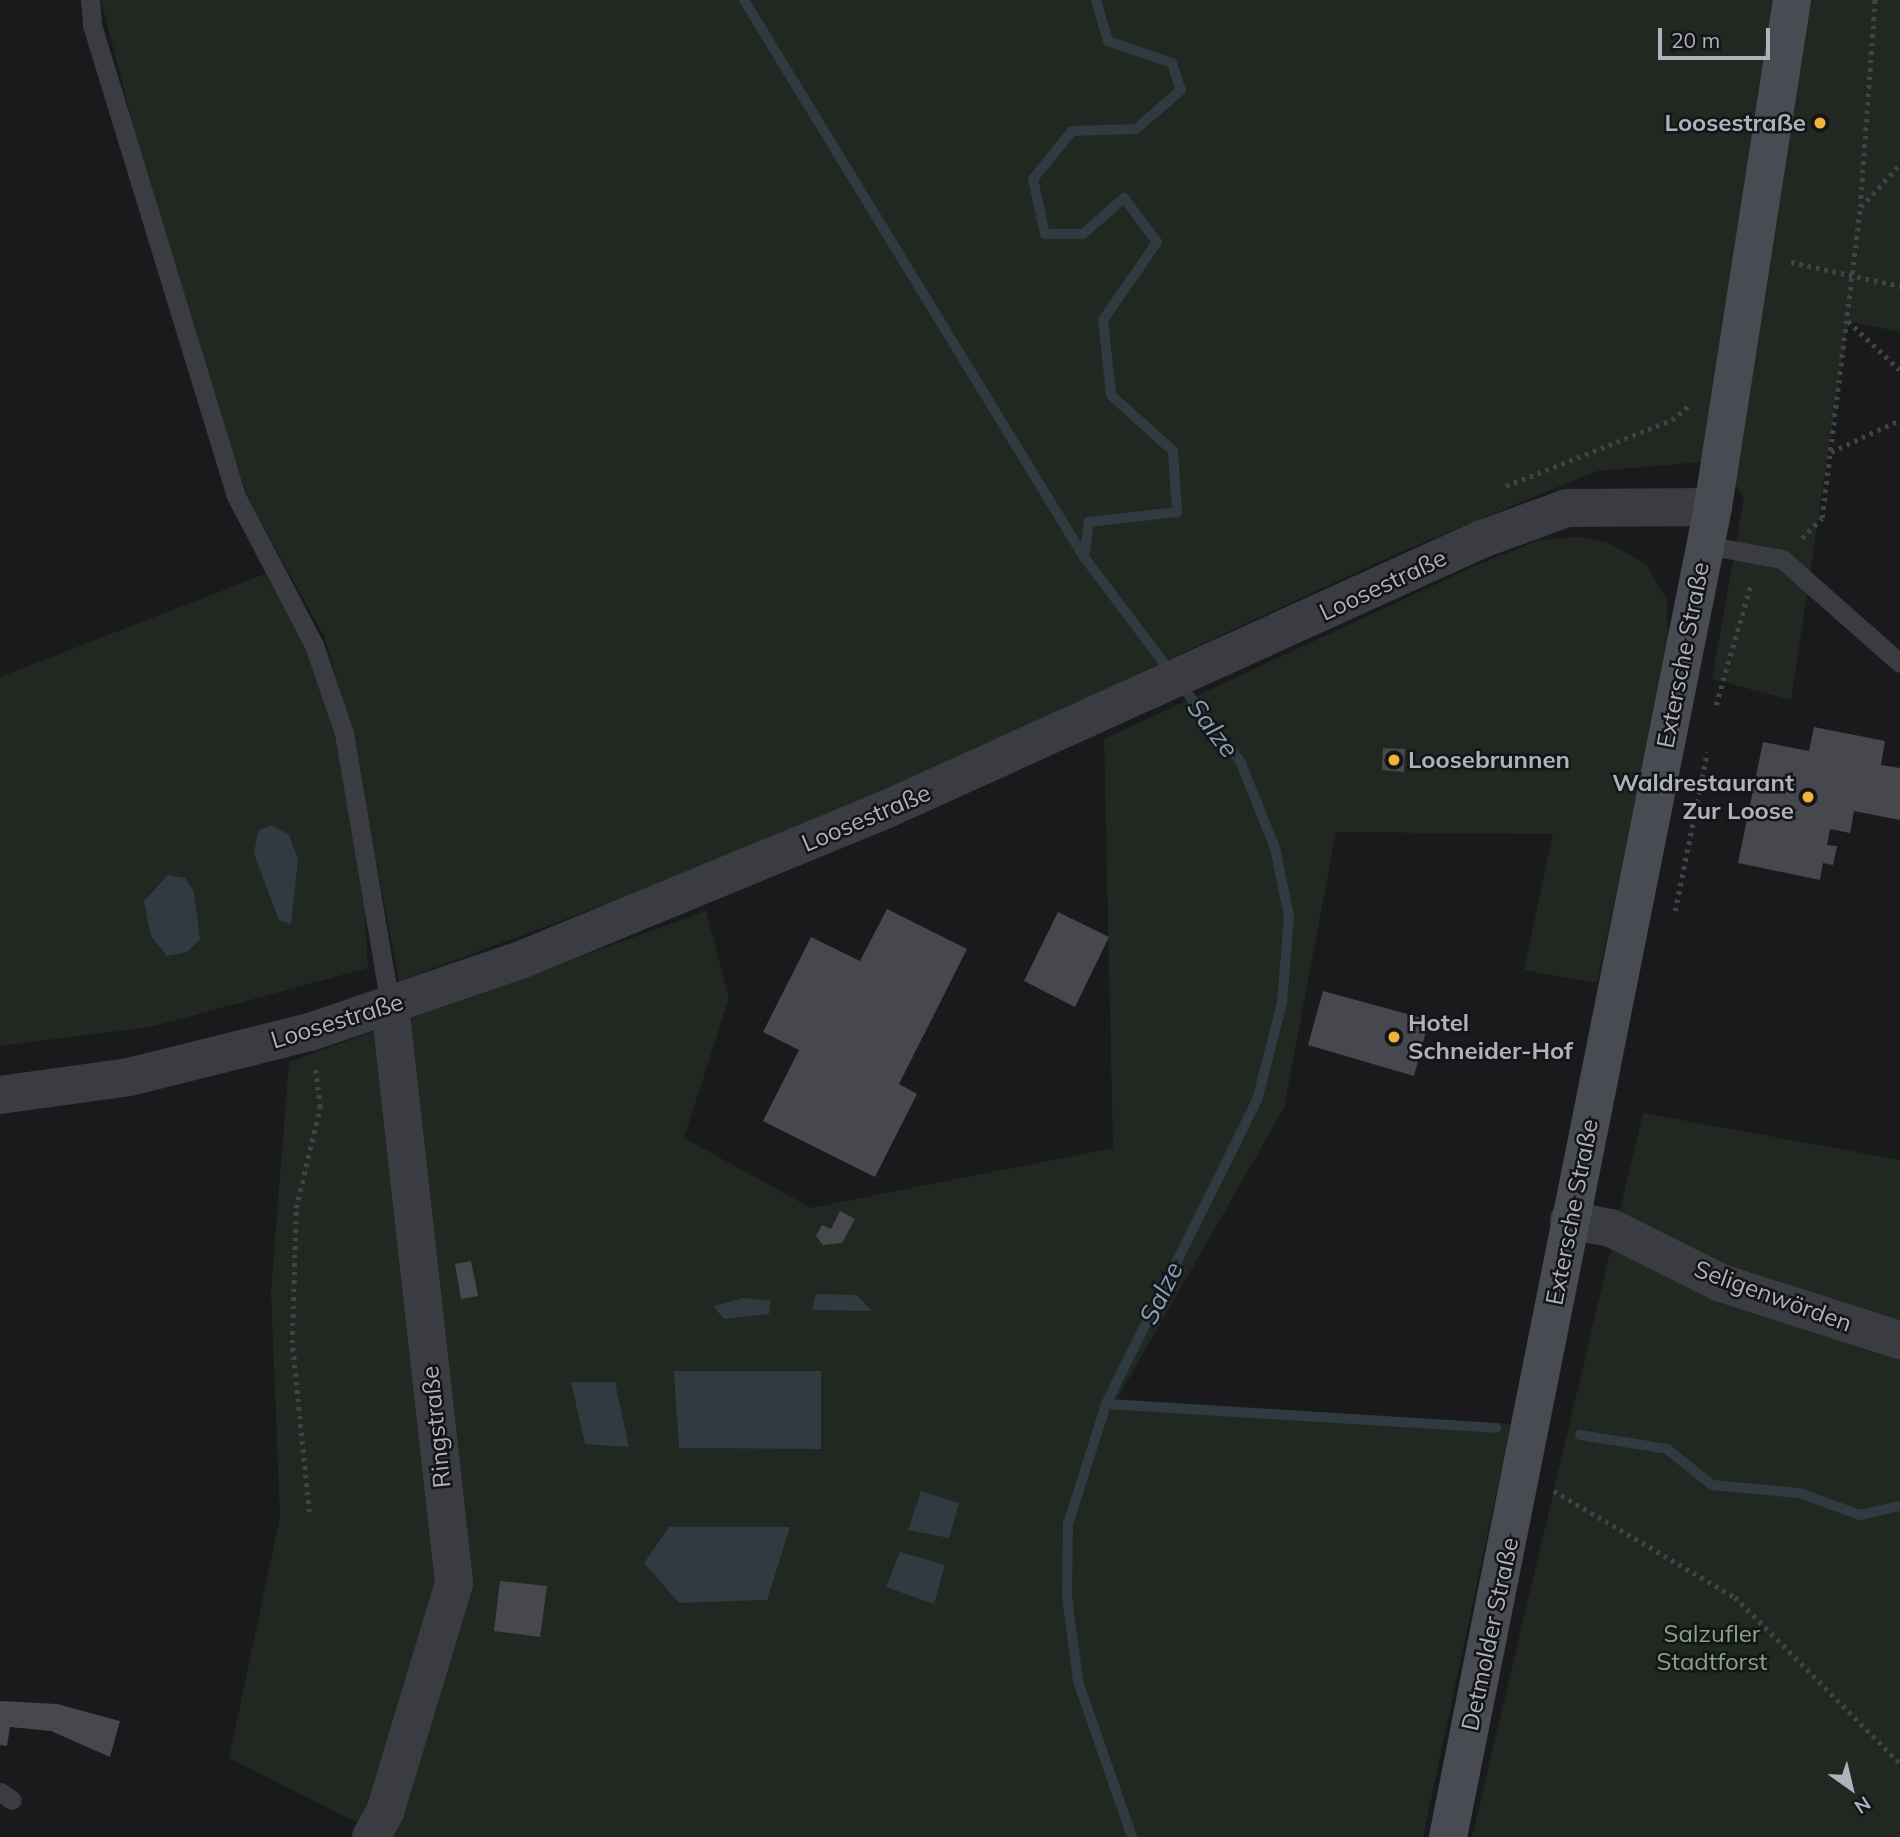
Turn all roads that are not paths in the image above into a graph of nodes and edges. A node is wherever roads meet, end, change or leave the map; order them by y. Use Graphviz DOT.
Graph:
graph roads {
  1 [pos="90,0"];
  2 [pos="1793,0"];
  3 [pos="1713,507"];
  4 [pos="1705,545"];
  5 [pos="1900,663"];
  6 [pos="390,1005"];
  7 [pos="0,1095"];
  8 [pos="1569,1220"];
  9 [pos="1900,1340"];
  10 [pos="1533,1432"];
  11 [pos="371,1837"];
  12 [pos="1448,1837"];
  1 -- 6 [label="lane"];
  2 -- 3 [label="main road, Extersche Straße"];
  3 -- 4 [label="main road, Extersche Straße"];
  3 -- 6 [label="street, Loosestraße"];
  4 -- 5 [label="lane"];
  4 -- 8 [label="main road, Extersche Straße"];
  6 -- 7 [label="street, Loosestraße"];
  6 -- 11 [label="street, Ringstraße"];
  8 -- 9 [label="street, Seligenwörden"];
  8 -- 10 [label="main road, Extersche Straße"];
  10 -- 12 [label="main road, Detmolder Straße"];
}
